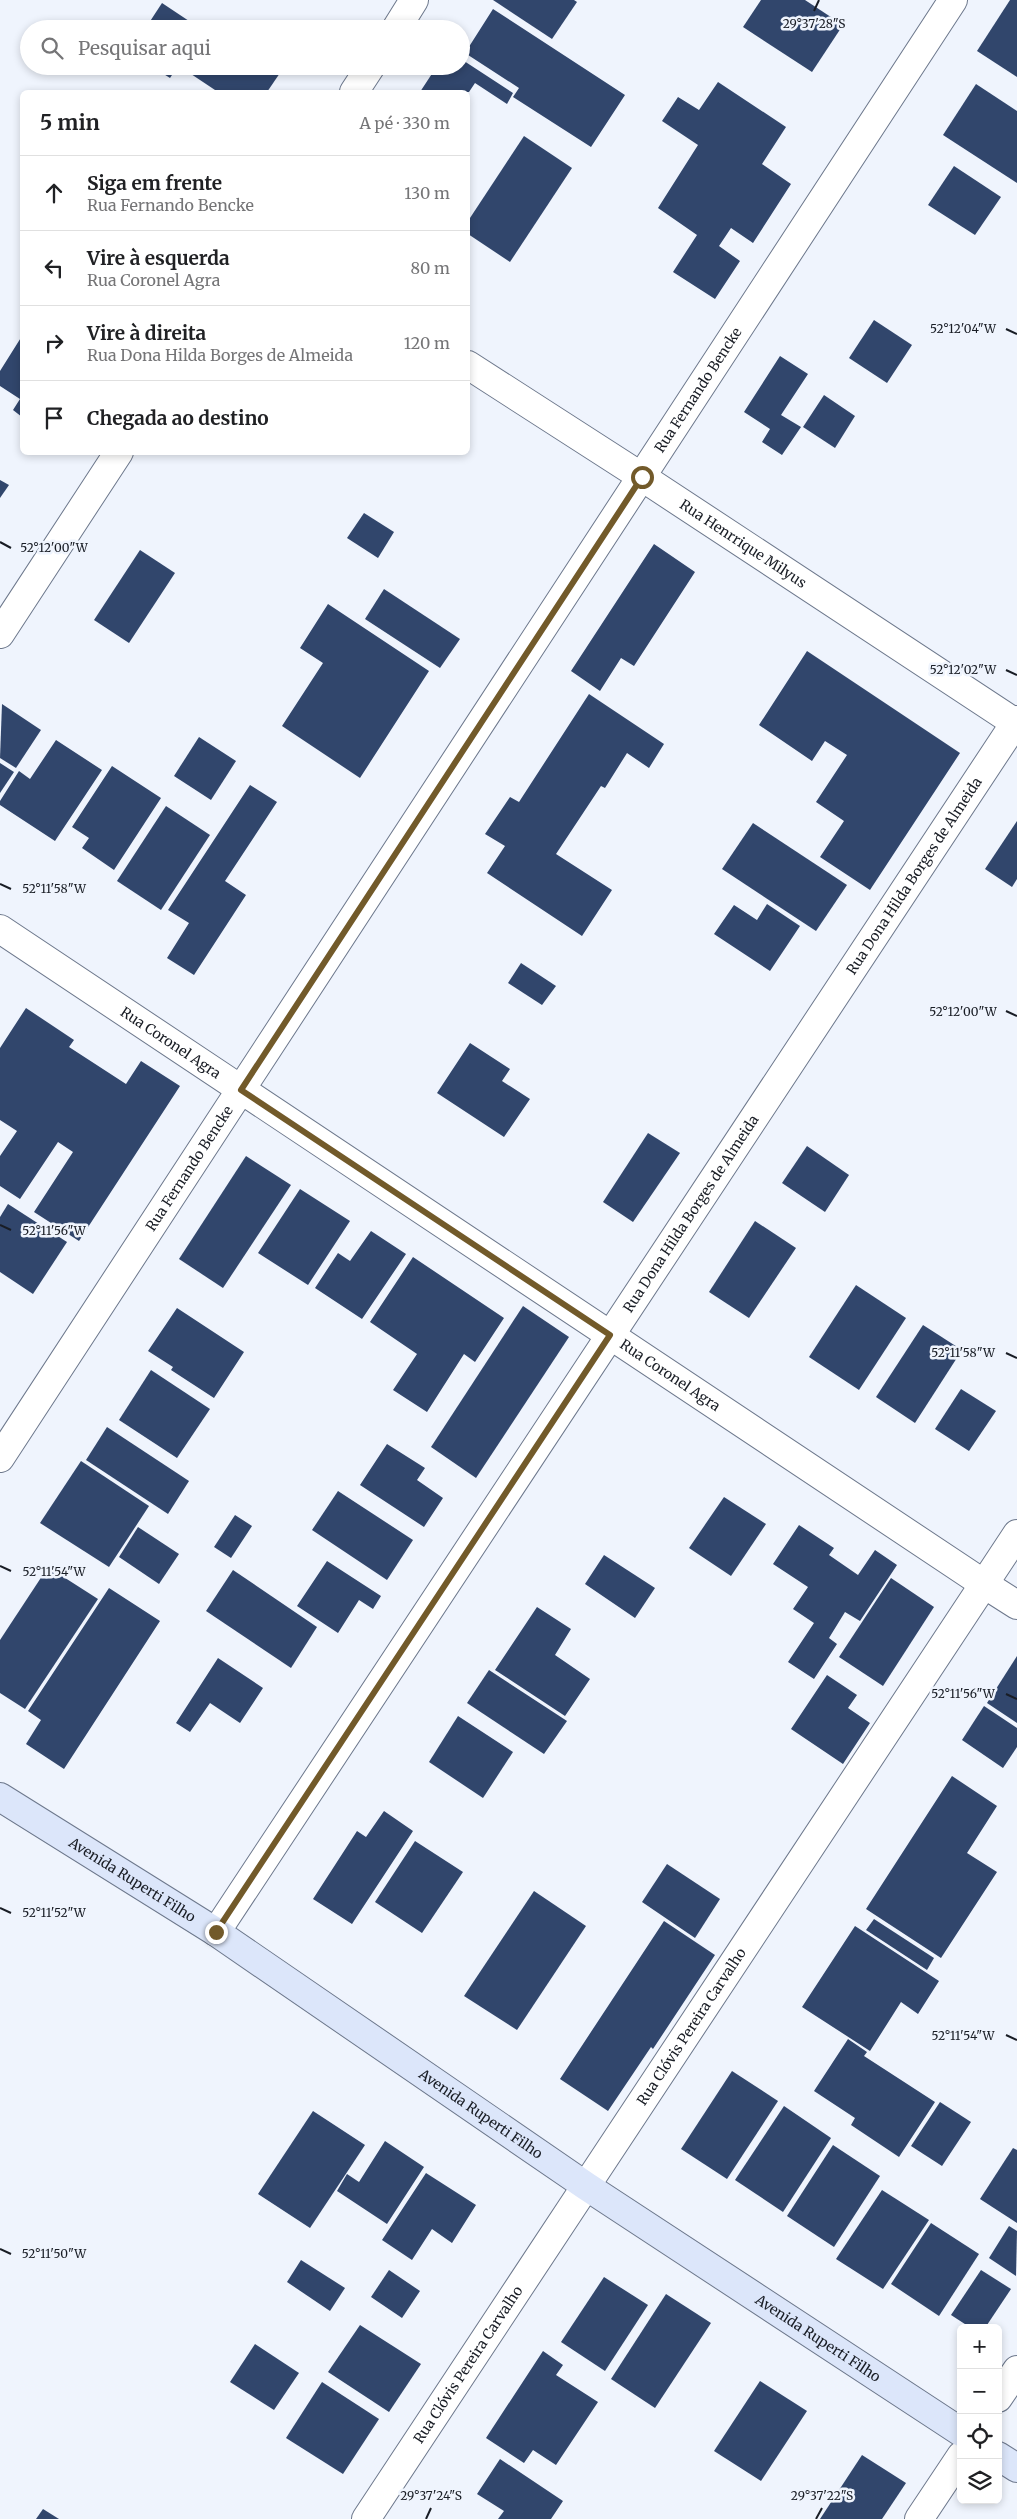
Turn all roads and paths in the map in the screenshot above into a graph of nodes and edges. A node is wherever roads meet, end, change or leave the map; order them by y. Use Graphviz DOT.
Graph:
graph roads {
  1 [pos="414,0"];
  2 [pos="953,0"];
  3 [pos="402,20"];
  4 [pos="365,75"];
  5 [pos="355,90"];
  6 [pos="470,366"];
  7 [pos="117,455"];
  8 [pos="642,477"];
  9 [pos="0,634"];
  10 [pos="1016,722"];
  11 [pos="0,929"];
  12 [pos="241,1090"];
  13 [pos="610,1335"];
  14 [pos="0,1458"];
  15 [pos="1017,1534"];
  16 [pos="984,1584"];
  17 [pos="1017,1605"];
  18 [pos="0,1797"];
  19 [pos="216,1932"];
  20 [pos="586,2186"];
  21 [pos="1017,2370"];
  22 [pos="1002,2392"];
  23 [pos="957,2429"];
  24 [pos="959,2459"];
  25 [pos="1002,2459"];
  26 [pos="1017,2468"];
  27 [pos="366,2519"];
  28 [pos="919,2519"];
  1 -- 3 [label="street"];
  2 -- 8 [label="street, Rua Fernando Bencke"];
  4 -- 5 [label="street"];
  6 -- 8 [label="street, Rua Henrrique Milyus"];
  7 -- 9 [label="street"];
  8 -- 10 [label="street, Rua Henrrique Milyus"];
  8 -- 12 [label="street, Rua Fernando Bencke"];
  10 -- 13 [label="street, Rua Dona Hilda Borges de Almeida"];
  11 -- 12 [label="street, Rua Coronel Agra"];
  12 -- 13 [label="street, Rua Coronel Agra"];
  12 -- 14 [label="street, Rua Fernando Bencke"];
  13 -- 16 [label="street, Rua Coronel Agra"];
  13 -- 19 [label="street, Rua Dona Hilda Borges de Almeida"];
  15 -- 16 [label="street, Rua Clóvis Pereira Carvalho"];
  16 -- 17 [label="street, Rua Coronel Agra"];
  16 -- 20 [label="street, Rua Clóvis Pereira Carvalho"];
  18 -- 19 [label="main road, Avenida Ruperti Filho"];
  19 -- 20 [label="main road, Avenida Ruperti Filho"];
  20 -- 23 [label="main road, Avenida Ruperti Filho"];
  20 -- 27 [label="street, Rua Clóvis Pereira Carvalho"];
  21 -- 22 [label="street"];
  24 -- 28 [label="street"];
  25 -- 26 [label="main road"];
}
